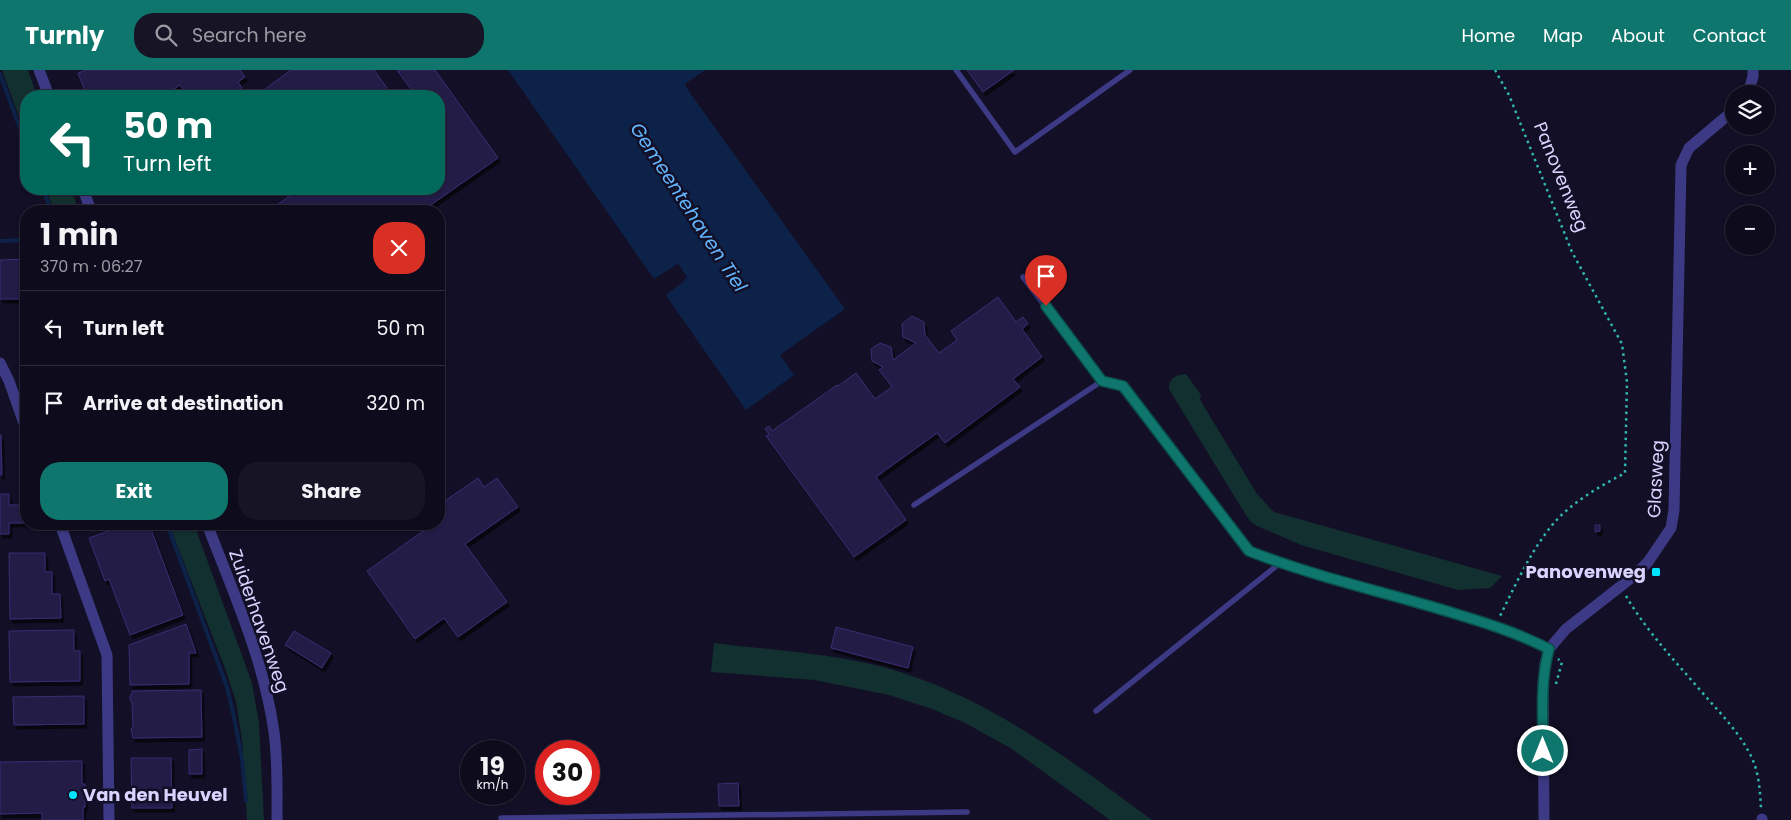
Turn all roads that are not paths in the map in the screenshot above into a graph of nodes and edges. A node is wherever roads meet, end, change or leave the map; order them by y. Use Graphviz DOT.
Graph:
graph roads {
  1 [pos="39,70"];
  2 [pos="956,70"];
  3 [pos="1130,70"];
  4 [pos="1753,70"];
  5 [pos="1750,85"];
  6 [pos="46,90"];
  7 [pos="1725,118"];
  8 [pos="1024,276"];
  9 [pos="0,363"];
  10 [pos="1102,381"];
  11 [pos="20,412"];
  12 [pos="914,505"];
  13 [pos="62,530"];
  14 [pos="209,530"];
  15 [pos="1280,563"];
  16 [pos="1549,649"];
  17 [pos="1096,711"];
  18 [pos="967,812"];
  19 [pos="501,818"];
  20 [pos="732,818"];
  21 [pos="109,820"];
  22 [pos="278,820"];
  23 [pos="1544,820"];
  1 -- 6 [label="street"];
  2 -- 3 [label="lane"];
  4 -- 5 [label="street"];
  7 -- 16 [label="street, Glasweg"];
  8 -- 10 [label="lane"];
  9 -- 11 [label="street"];
  10 -- 12 [label="lane"];
  10 -- 15 [label="lane"];
  13 -- 21 [label="street"];
  14 -- 22 [label="street, Zuiderhavenweg"];
  15 -- 16 [label="lane"];
  15 -- 17 [label="lane"];
  16 -- 23 [label="street, Glasweg"];
  18 -- 20 [label="lane"];
  19 -- 20 [label="lane"];
}
